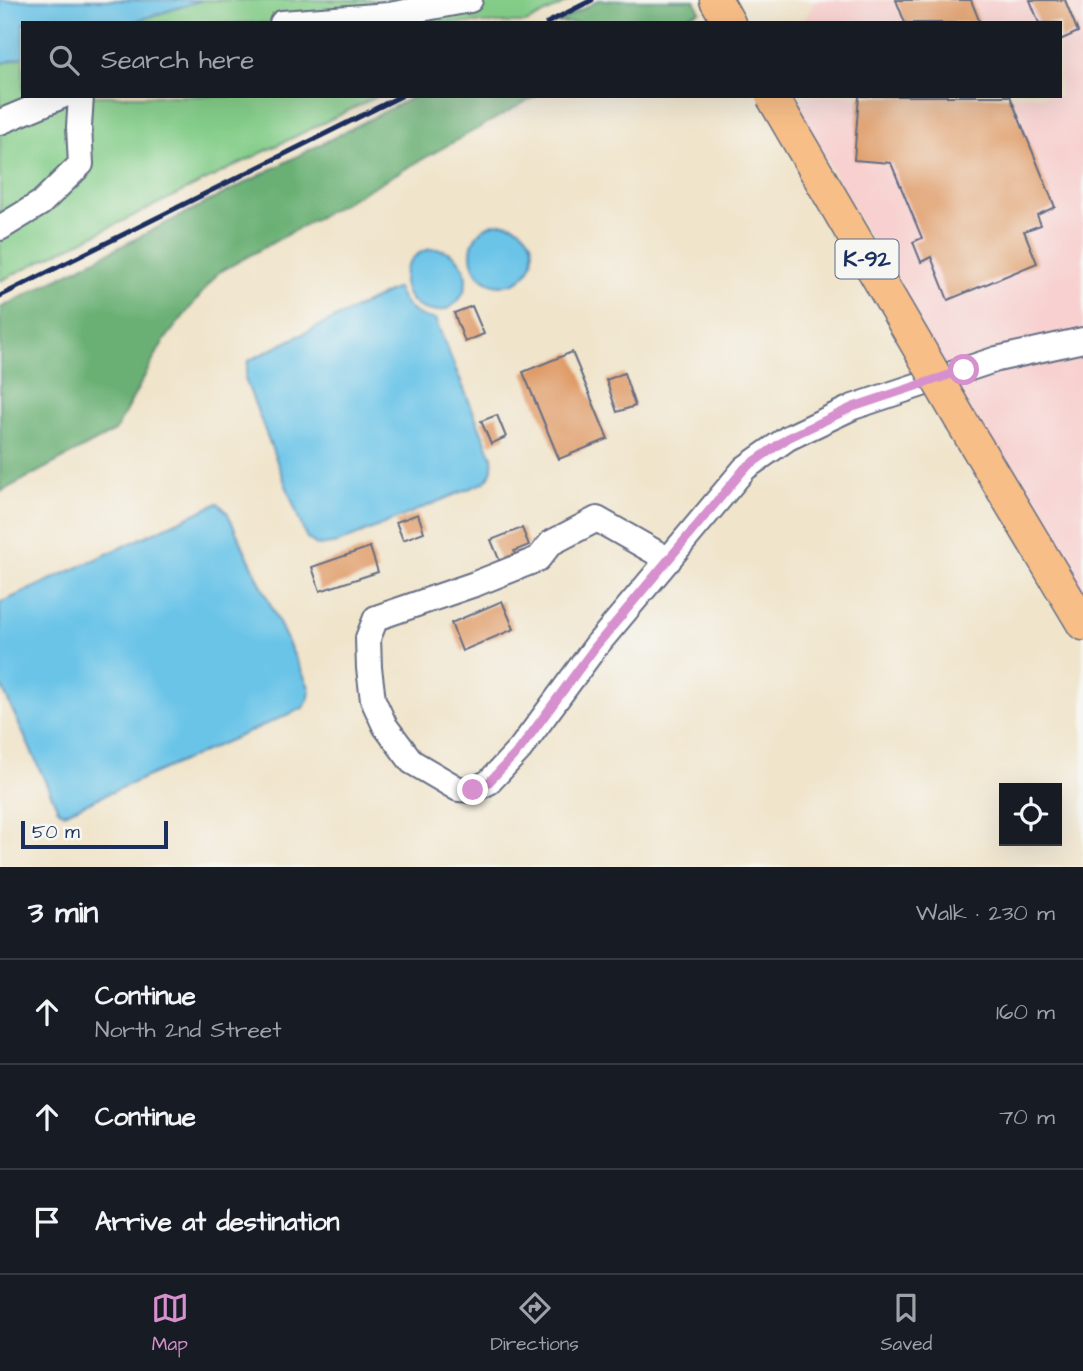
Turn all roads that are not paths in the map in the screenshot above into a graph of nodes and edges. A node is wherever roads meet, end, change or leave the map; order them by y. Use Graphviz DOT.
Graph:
graph roads {
  1 [pos="470,0"];
  2 [pos="716,0"];
  3 [pos="309,21"];
  4 [pos="728,21"];
  5 [pos="57,98"];
  6 [pos="81,98"];
  7 [pos="773,98"];
  8 [pos="0,122"];
  9 [pos="0,228"];
  10 [pos="1083,340"];
  11 [pos="669,559"];
  12 [pos="1083,624"];
  1 -- 3 [label="street"];
  2 -- 4 [label="main road"];
  5 -- 8 [label="street"];
  6 -- 9 [label="street"];
  7 -- 12 [label="main road, K-92, bridge"];
  10 -- 11 [label="street"];
  11 -- 11 [label="street"];
}
